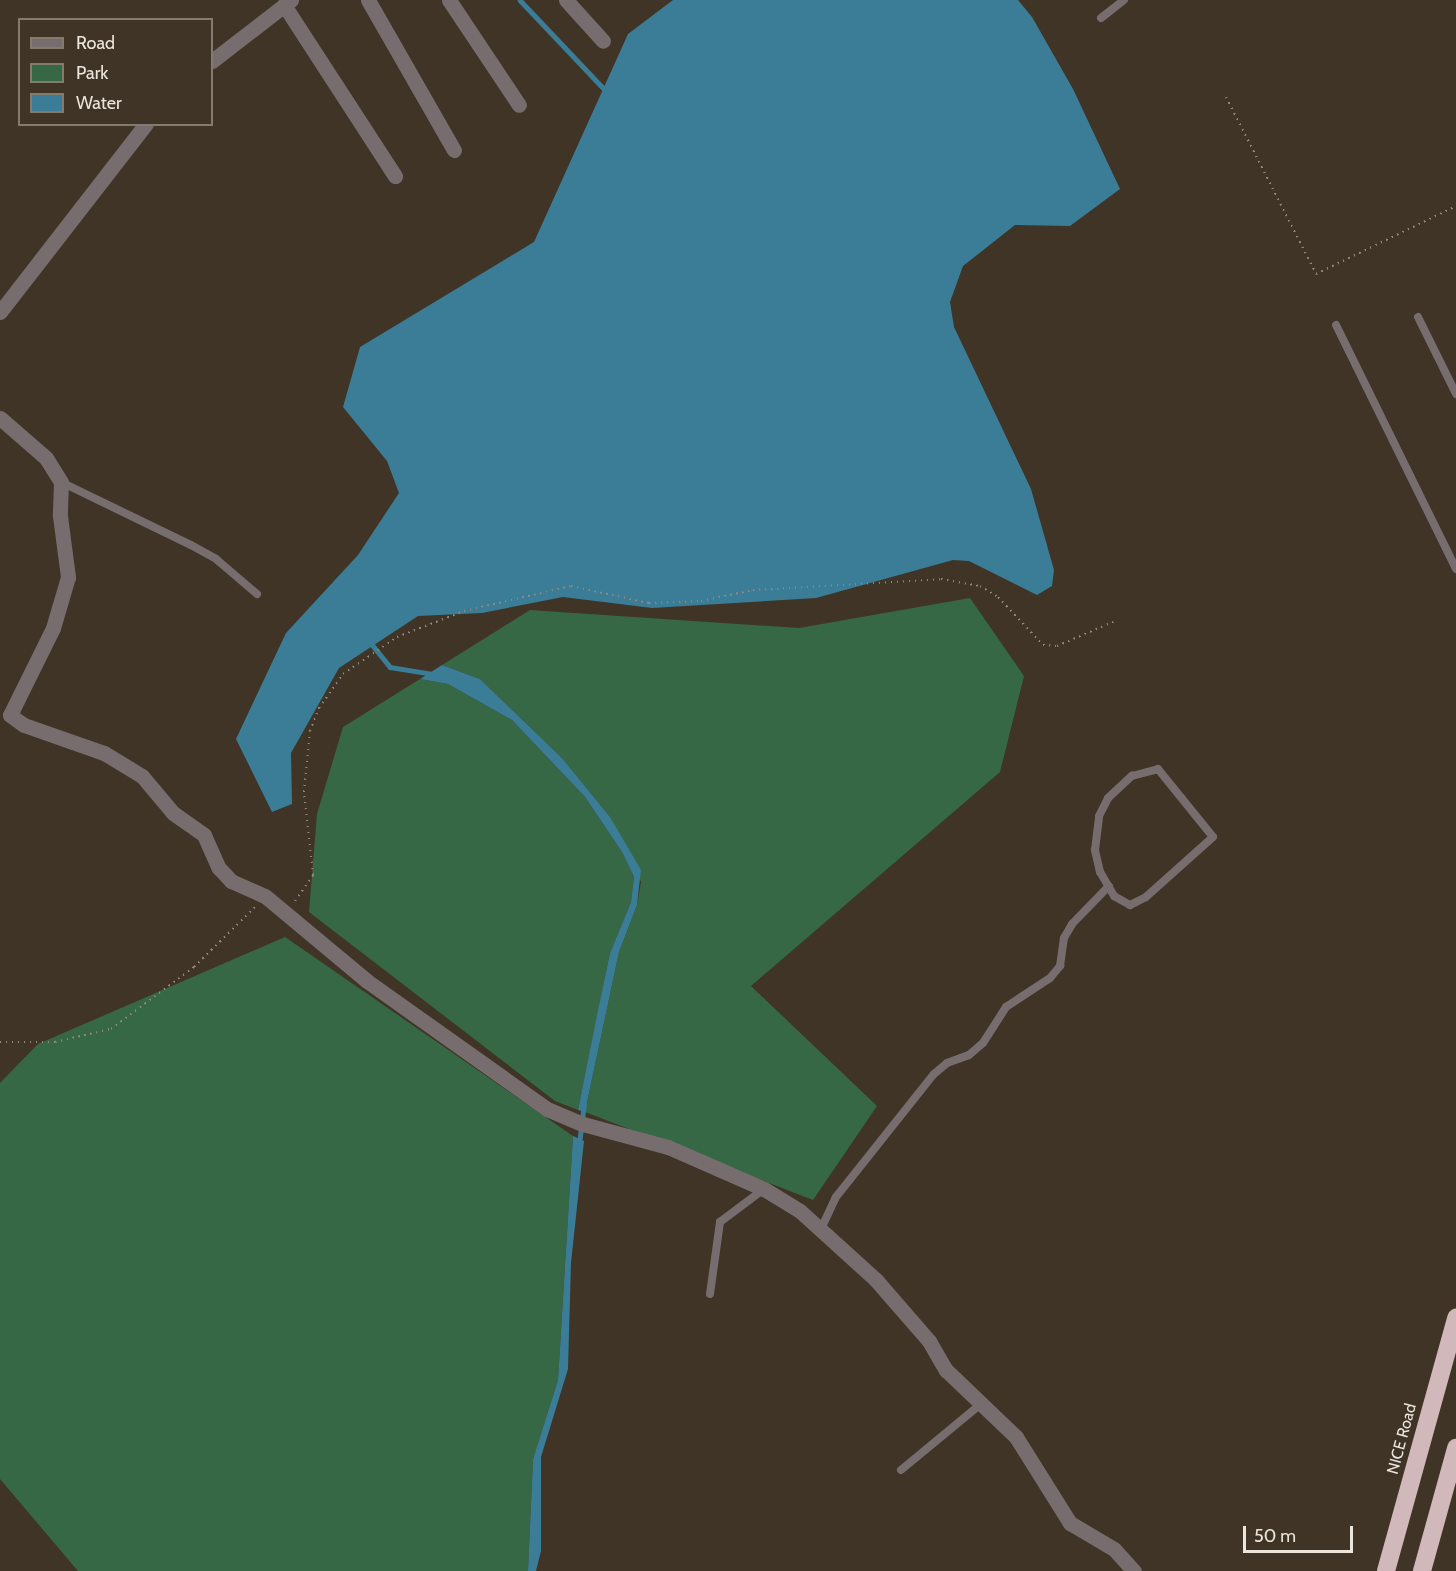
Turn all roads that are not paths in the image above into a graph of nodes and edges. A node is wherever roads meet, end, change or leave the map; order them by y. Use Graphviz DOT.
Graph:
graph roads {
  1 [pos="368,0"];
  2 [pos="449,0"];
  3 [pos="566,0"];
  4 [pos="1124,0"];
  5 [pos="288,3"];
  6 [pos="1101,18"];
  7 [pos="603,41"];
  8 [pos="213,60"];
  9 [pos="519,105"];
  10 [pos="144,126"];
  11 [pos="454,150"];
  12 [pos="395,176"];
  13 [pos="0,312"];
  14 [pos="1418,317"];
  15 [pos="1336,325"];
  16 [pos="1456,394"];
  17 [pos="0,418"];
  18 [pos="61,482"];
  19 [pos="1456,569"];
  20 [pos="257,594"];
  21 [pos="1108,886"];
  22 [pos="764,1189"];
  23 [pos="821,1229"];
  24 [pos="710,1294"];
  25 [pos="1456,1318"];
  26 [pos="982,1403"];
  27 [pos="1456,1448"];
  28 [pos="902,1470"];
  29 [pos="1134,1571"];
  30 [pos="1386,1571"];
  31 [pos="1422,1571"];
  1 -- 11 [label="street"];
  2 -- 9 [label="street"];
  3 -- 7 [label="street"];
  4 -- 6 [label="lane"];
  5 -- 8 [label="street"];
  5 -- 12 [label="street"];
  10 -- 13 [label="street"];
  14 -- 16 [label="lane"];
  15 -- 19 [label="lane"];
  17 -- 18 [label="street"];
  18 -- 20 [label="lane"];
  18 -- 22 [label="street"];
  21 -- 21 [label="lane"];
  21 -- 23 [label="lane"];
  22 -- 23 [label="street"];
  22 -- 24 [label="lane"];
  23 -- 26 [label="street"];
  25 -- 30 [label="highway, NICE Road"];
  26 -- 28 [label="lane"];
  26 -- 29 [label="street"];
  27 -- 31 [label="highway"];
}
